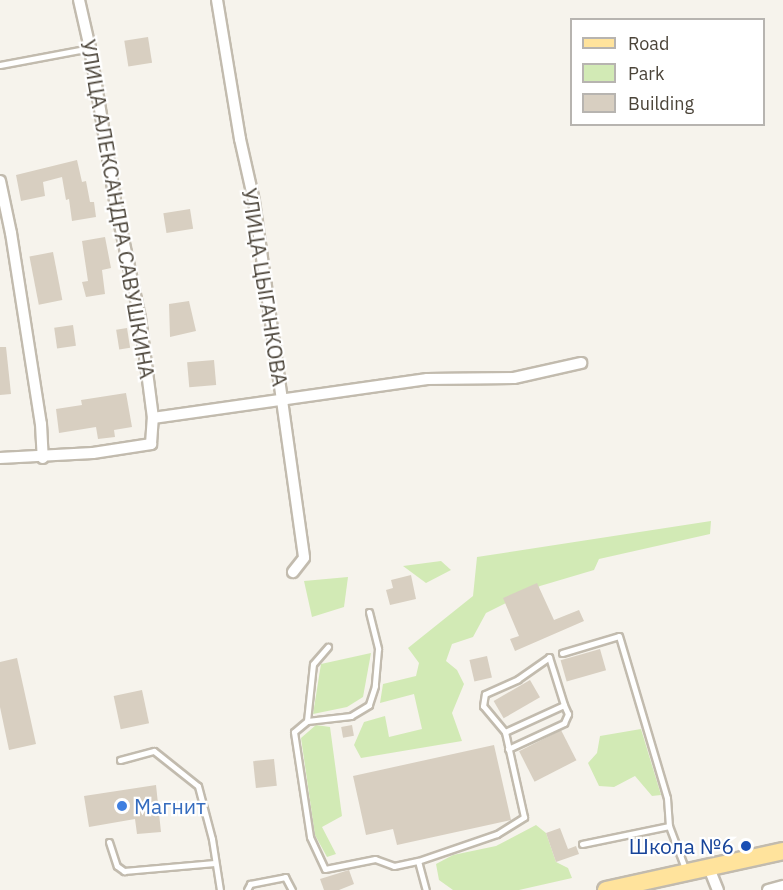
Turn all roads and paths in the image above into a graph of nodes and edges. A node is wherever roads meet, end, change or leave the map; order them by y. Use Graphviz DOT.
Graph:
graph roads {
  1 [pos="79,0"];
  2 [pos="217,0"];
  3 [pos="90,48"];
  4 [pos="0,65"];
  5 [pos="0,181"];
  6 [pos="581,363"];
  7 [pos="283,397"];
  8 [pos="153,418"];
  9 [pos="0,458"];
  10 [pos="43,458"];
  11 [pos="293,572"];
  12 [pos="369,612"];
  13 [pos="328,647"];
  14 [pos="562,653"];
  15 [pos="564,705"];
  16 [pos="307,721"];
  17 [pos="505,732"];
  18 [pos="508,749"];
  19 [pos="120,760"];
  20 [pos="669,826"];
  21 [pos="109,842"];
  22 [pos="582,844"];
  23 [pos="783,851"];
  24 [pos="418,861"];
  25 [pos="216,863"];
  26 [pos="709,868"];
  27 [pos="687,873"];
  28 [pos="783,886"];
  29 [pos="220,890"];
  30 [pos="247,890"];
  31 [pos="292,890"];
  32 [pos="426,890"];
  33 [pos="606,890"];
  34 [pos="718,890"];
  35 [pos="768,890"];
  1 -- 3 [label="street, УЛИЦА АЛЕКСАНДРА САВУШКИНА"];
  2 -- 7 [label="street, УЛИЦА ЦЫГАНКОВА"];
  3 -- 4 [label="lane"];
  3 -- 8 [label="street, УЛИЦА АЛЕКСАНДРА САВУШКИНА"];
  5 -- 10 [label="street"];
  6 -- 7 [label="street"];
  7 -- 8 [label="street"];
  7 -- 11 [label="street, УЛИЦА ЦЫГАНКОВА"];
  8 -- 10 [label="street, УЛИЦА АЛЕКСАНДРА САВУШКИНА"];
  9 -- 10 [label="street"];
  12 -- 16 [label="lane"];
  13 -- 16 [label="lane"];
  14 -- 20 [label="lane"];
  15 -- 17 [label="lane"];
  15 -- 17 [label="lane"];
  15 -- 18 [label="lane"];
  16 -- 24 [label="lane"];
  17 -- 18 [label="lane"];
  18 -- 24 [label="lane"];
  19 -- 25 [label="lane"];
  20 -- 22 [label="lane"];
  20 -- 27 [label="lane"];
  21 -- 25 [label="lane"];
  23 -- 26 [label="main road"];
  24 -- 32 [label="lane"];
  25 -- 29 [label="lane"];
  26 -- 27 [label="main road"];
  26 -- 34 [label="street"];
  27 -- 33 [label="main road"];
  28 -- 35 [label="street"];
  30 -- 31 [label="lane"];
}
